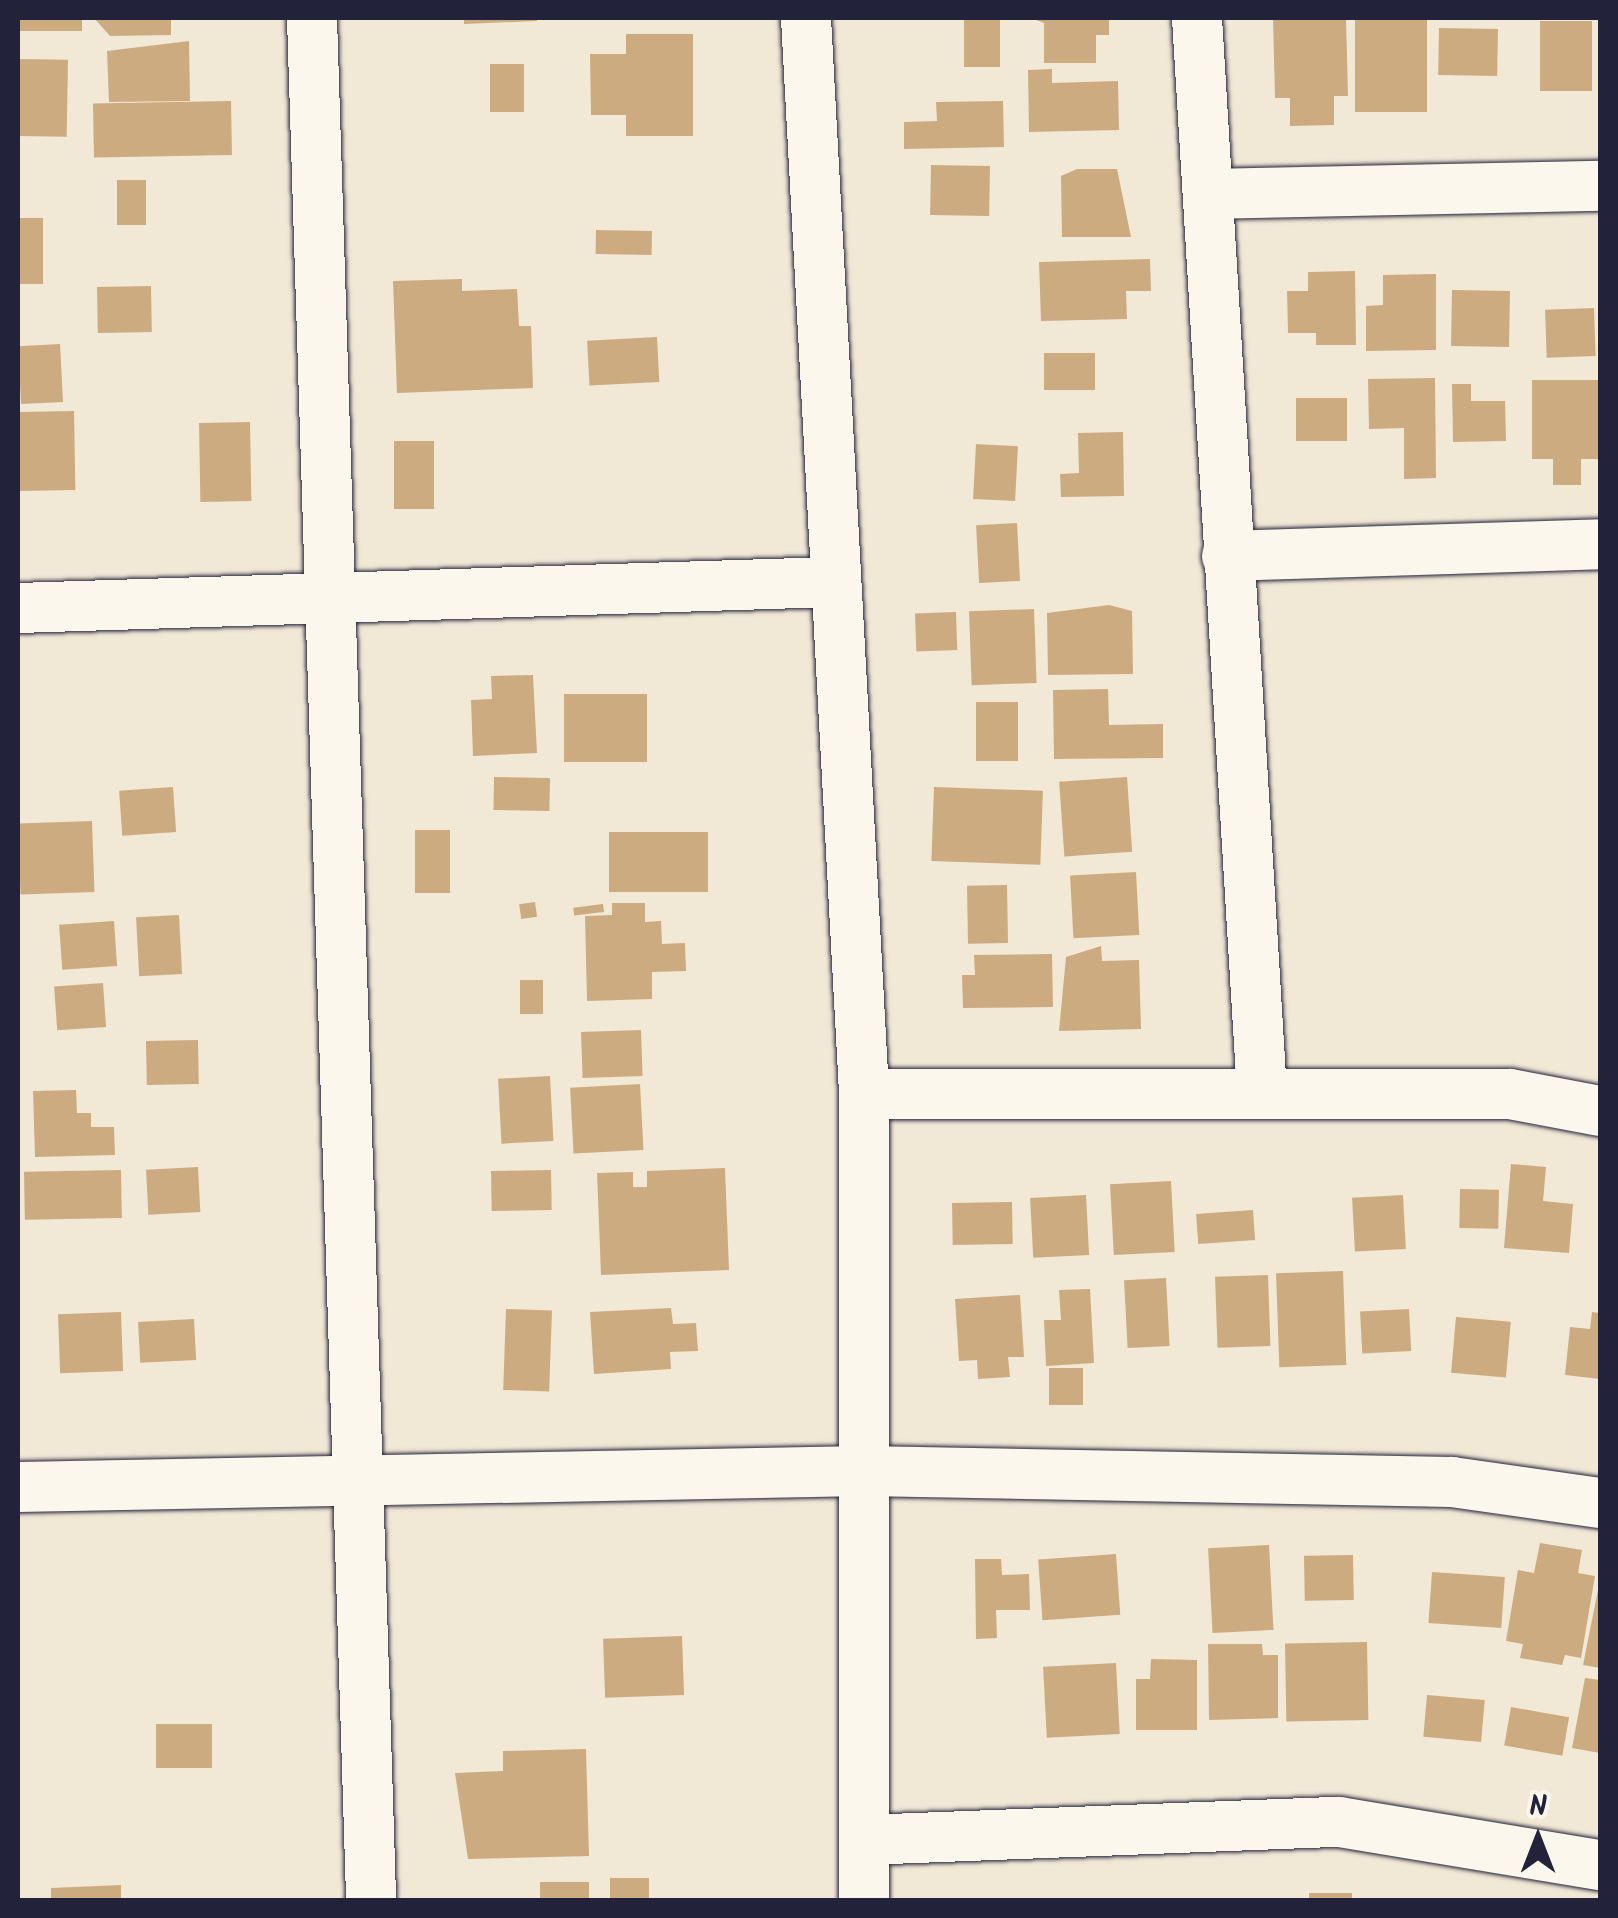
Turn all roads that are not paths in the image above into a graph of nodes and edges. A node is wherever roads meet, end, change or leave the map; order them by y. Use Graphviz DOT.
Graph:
graph roads {
  1 [pos="312,18"];
  2 [pos="806,18"];
  3 [pos="1197,18"];
  4 [pos="1600,186"];
  5 [pos="1208,194"];
  6 [pos="1600,544"];
  7 [pos="1227,556"];
  8 [pos="832,582"];
  9 [pos="335,598"];
  10 [pos="18,608"];
  11 [pos="864,1094"];
  12 [pos="1262,1094"];
  13 [pos="1600,1110"];
  14 [pos="864,1470"];
  15 [pos="363,1476"];
  16 [pos="18,1487"];
  17 [pos="1600,1503"];
  18 [pos="864,1840"];
  19 [pos="1600,1866"];
  20 [pos="371,1900"];
  21 [pos="864,1900"];
  1 -- 9 [label="street"];
  2 -- 8 [label="street"];
  3 -- 5 [label="street"];
  4 -- 5 [label="street"];
  5 -- 7 [label="street"];
  6 -- 7 [label="street"];
  7 -- 12 [label="street"];
  8 -- 9 [label="street"];
  8 -- 11 [label="street"];
  9 -- 10 [label="street"];
  9 -- 15 [label="street"];
  11 -- 12 [label="street"];
  11 -- 14 [label="street"];
  12 -- 13 [label="street"];
  14 -- 15 [label="street"];
  14 -- 17 [label="street"];
  14 -- 18 [label="street"];
  15 -- 16 [label="street"];
  15 -- 20 [label="street"];
  18 -- 19 [label="street"];
  18 -- 21 [label="street"];
}
